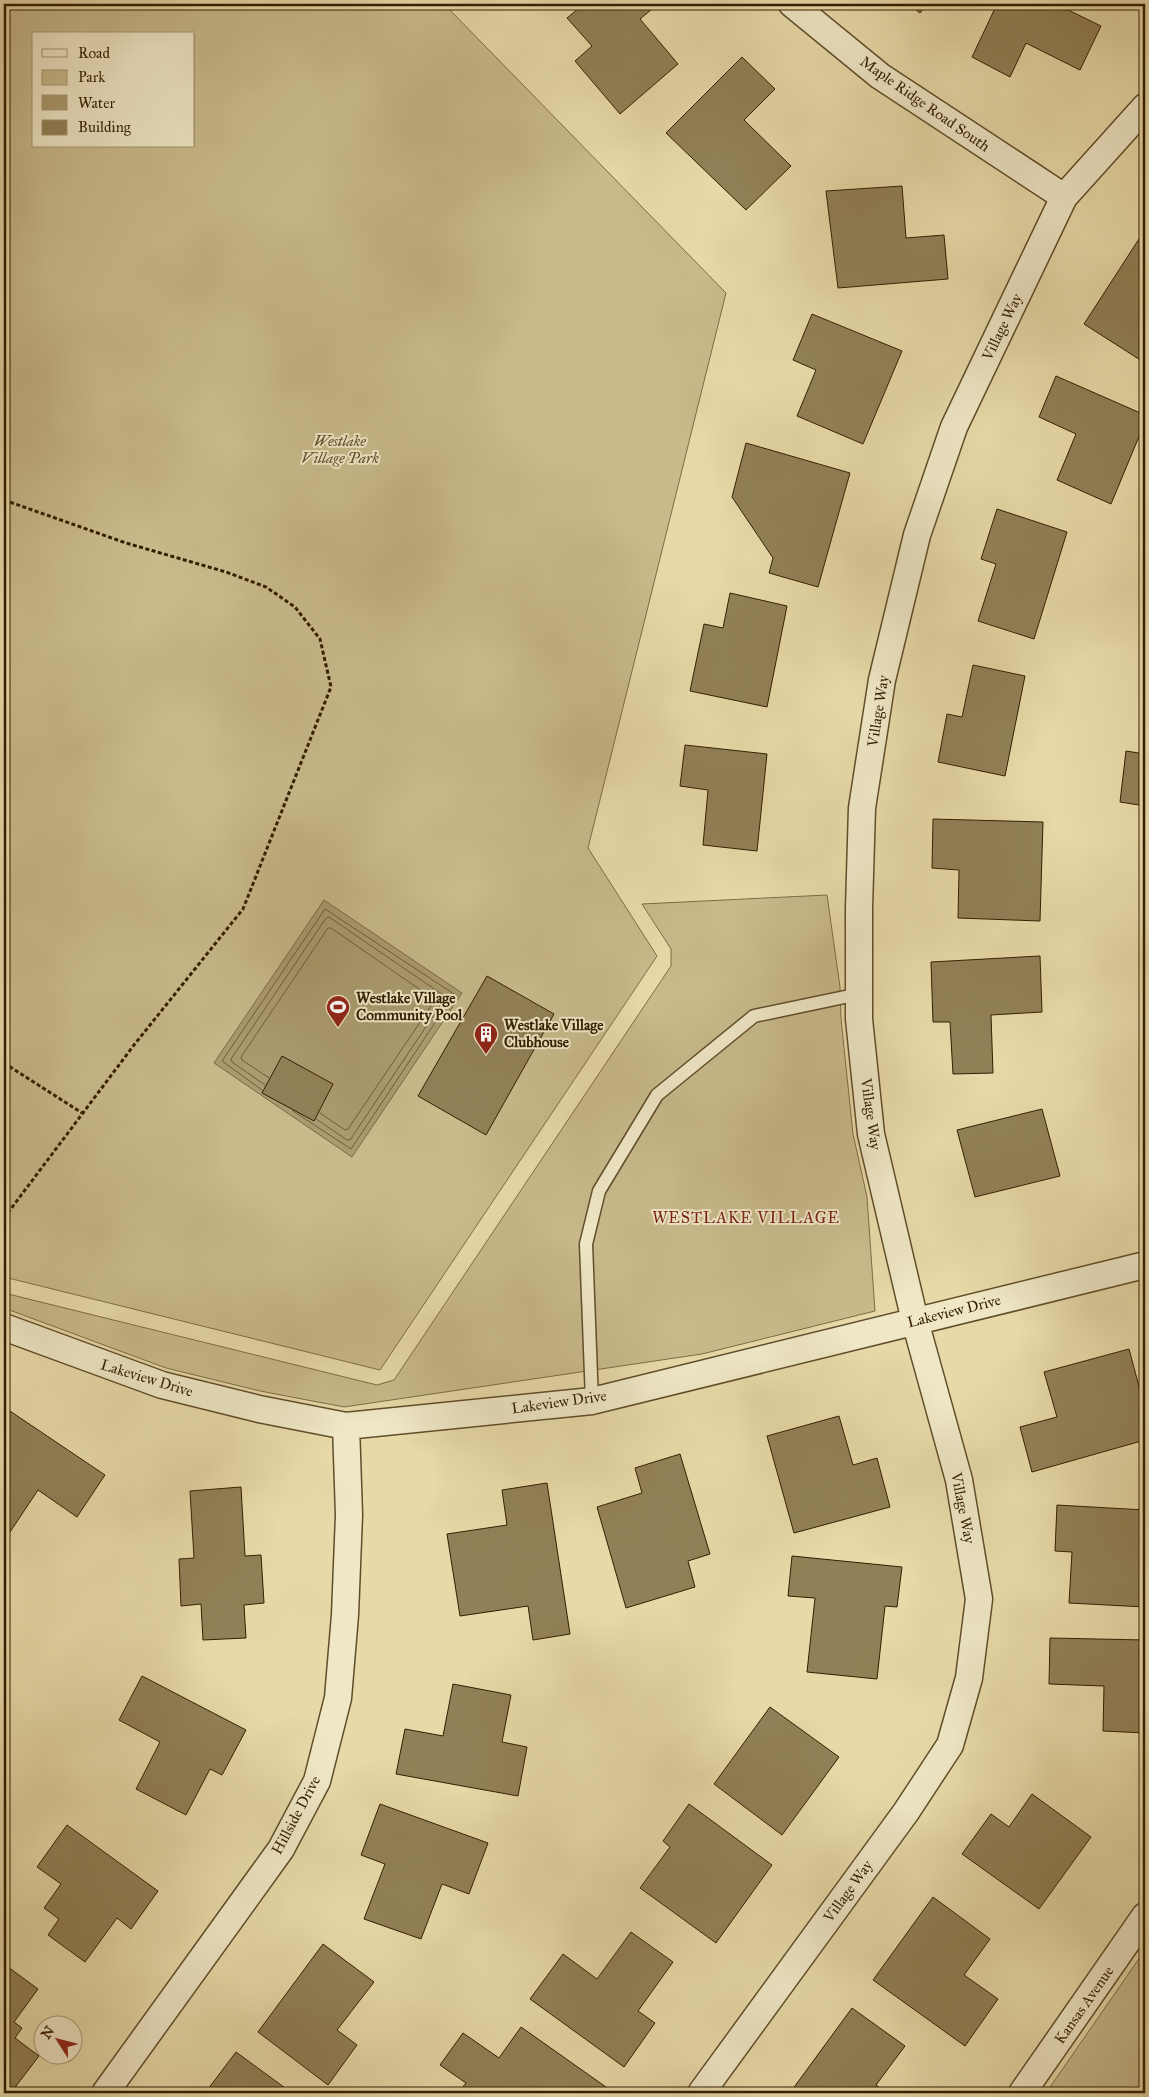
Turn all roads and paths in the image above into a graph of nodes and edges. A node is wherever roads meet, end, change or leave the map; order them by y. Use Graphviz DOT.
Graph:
graph roads {
  1 [pos="792,4"];
  2 [pos="1145,107"];
  3 [pos="1064,198"];
  4 [pos="4,500"];
  5 [pos="859,994"];
  6 [pos="4,1063"];
  7 [pos="82,1114"];
  8 [pos="4,1218"];
  9 [pos="1145,1265"];
  10 [pos="915,1320"];
  11 [pos="4,1327"];
  12 [pos="592,1401"];
  13 [pos="346,1426"];
  14 [pos="1145,1916"];
  15 [pos="105,2093"];
  16 [pos="701,2093"];
  17 [pos="1022,2093"];
  1 -- 3 [label="street, Maple Ridge Road South"];
  2 -- 3 [label="street, Village Way"];
  3 -- 5 [label="street, Village Way"];
  4 -- 7 [label="path"];
  5 -- 10 [label="street, Village Way"];
  5 -- 12 [label="lane"];
  6 -- 7 [label="path"];
  7 -- 8 [label="path"];
  9 -- 10 [label="street, Lakeview Drive"];
  10 -- 12 [label="street, Lakeview Drive"];
  10 -- 16 [label="street, Village Way"];
  11 -- 13 [label="street, Lakeview Drive"];
  12 -- 13 [label="street, Lakeview Drive"];
  13 -- 15 [label="street, Hillside Drive"];
  14 -- 17 [label="street, Kansas Avenue"];
}
